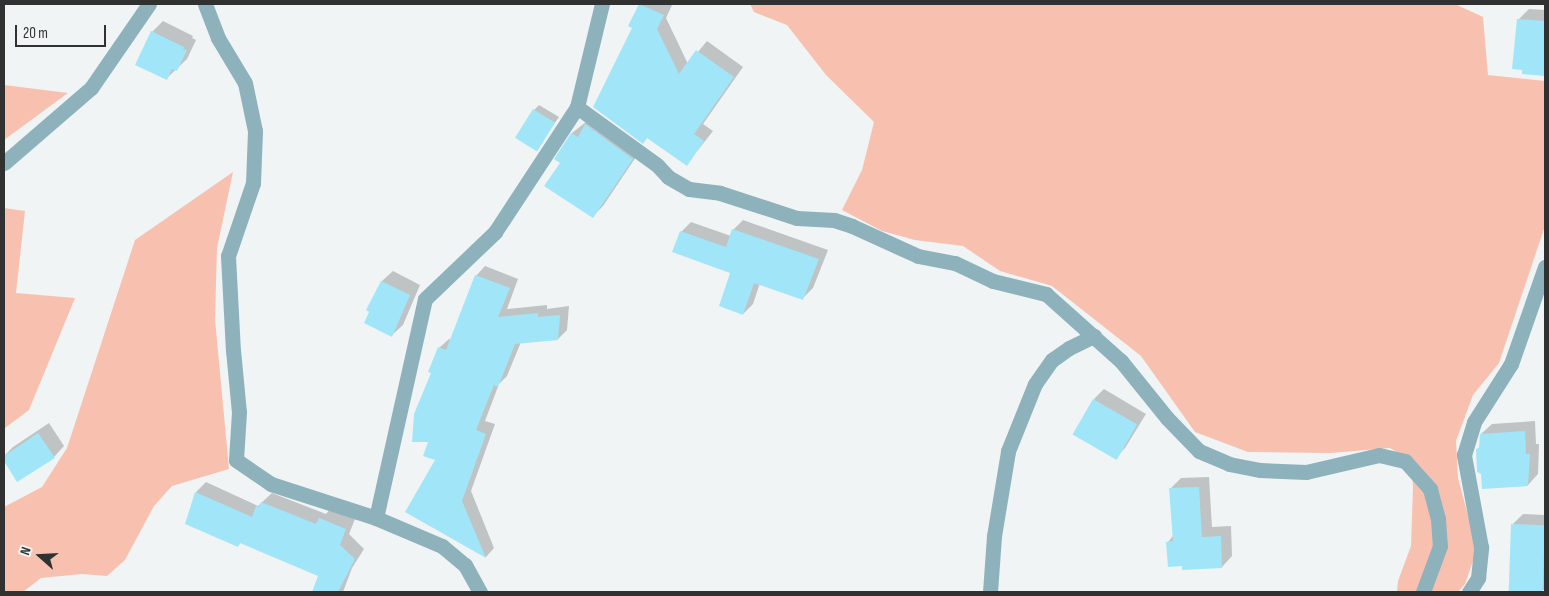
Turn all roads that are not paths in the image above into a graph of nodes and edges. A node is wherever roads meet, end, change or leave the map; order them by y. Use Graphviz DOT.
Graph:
graph roads {
  1 [pos="149,4"];
  2 [pos="205,4"];
  3 [pos="602,4"];
  4 [pos="577,107"];
  5 [pos="4,163"];
  6 [pos="1545,267"];
  7 [pos="1094,336"];
  8 [pos="376,518"];
  9 [pos="480,592"];
  10 [pos="990,592"];
  11 [pos="1423,592"];
  12 [pos="1469,592"];
  1 -- 5 [label="street"];
  2 -- 8 [label="street"];
  3 -- 4 [label="street"];
  4 -- 7 [label="street"];
  4 -- 8 [label="street"];
  6 -- 12 [label="street"];
  7 -- 10 [label="street"];
  7 -- 11 [label="street"];
  8 -- 9 [label="street"];
}
